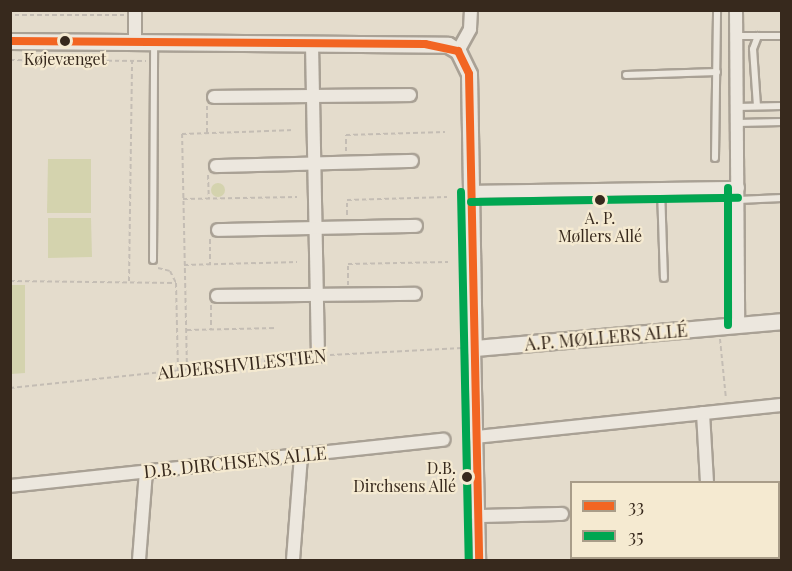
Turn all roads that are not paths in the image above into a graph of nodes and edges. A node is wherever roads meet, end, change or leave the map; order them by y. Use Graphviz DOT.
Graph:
graph roads {
  1 [pos="471,10"];
  2 [pos="717,10"];
  3 [pos="736,10"];
  4 [pos="135,13"];
  5 [pos="736,36"];
  6 [pos="758,36"];
  7 [pos="782,36"];
  8 [pos="10,40"];
  9 [pos="135,41"];
  10 [pos="154,41"];
  11 [pos="312,44"];
  12 [pos="458,51"];
  13 [pos="717,72"];
  14 [pos="626,75"];
  15 [pos="410,94"];
  16 [pos="313,95"];
  17 [pos="214,97"];
  18 [pos="757,106"];
  19 [pos="782,106"];
  20 [pos="737,107"];
  21 [pos="782,122"];
  22 [pos="737,123"];
  23 [pos="715,158"];
  24 [pos="412,161"];
  25 [pos="314,164"];
  26 [pos="216,166"];
  27 [pos="661,189"];
  28 [pos="471,192"];
  29 [pos="738,194"];
  30 [pos="782,198"];
  31 [pos="416,226"];
  32 [pos="316,228"];
  33 [pos="218,230"];
  34 [pos="153,260"];
  35 [pos="664,278"];
  36 [pos="317,294"];
  37 [pos="415,294"];
  38 [pos="217,296"];
  39 [pos="782,321"];
  40 [pos="738,325"];
  41 [pos="474,348"];
  42 [pos="318,356"];
  43 [pos="782,405"];
  44 [pos="703,413"];
  45 [pos="476,437"];
  46 [pos="444,440"];
  47 [pos="301,455"];
  48 [pos="146,472"];
  49 [pos="707,481"];
  50 [pos="10,486"];
  51 [pos="562,514"];
  52 [pos="478,516"];
  53 [pos="139,561"];
  54 [pos="293,561"];
  55 [pos="479,561"];
  1 -- 12 [label="street"];
  2 -- 13 [label="lane"];
  3 -- 5 [label="street"];
  4 -- 9 [label="street"];
  5 -- 6 [label="lane"];
  5 -- 20 [label="street"];
  6 -- 7 [label="lane"];
  6 -- 18 [label="lane"];
  8 -- 9 [label="street"];
  9 -- 10 [label="street"];
  10 -- 11 [label="street"];
  10 -- 34 [label="lane"];
  11 -- 12 [label="street"];
  11 -- 16 [label="street"];
  12 -- 28 [label="street"];
  13 -- 14 [label="lane"];
  13 -- 23 [label="lane"];
  15 -- 16 [label="street"];
  16 -- 17 [label="street"];
  16 -- 25 [label="street"];
  18 -- 19 [label="lane"];
  18 -- 20 [label="lane"];
  20 -- 22 [label="street"];
  21 -- 22 [label="lane"];
  22 -- 29 [label="street"];
  24 -- 25 [label="street"];
  25 -- 26 [label="street"];
  25 -- 32 [label="street"];
  27 -- 28 [label="street"];
  27 -- 29 [label="street"];
  27 -- 35 [label="lane"];
  28 -- 41 [label="street"];
  29 -- 30 [label="lane"];
  29 -- 40 [label="street"];
  31 -- 32 [label="street"];
  32 -- 33 [label="street"];
  32 -- 36 [label="street"];
  36 -- 37 [label="street"];
  36 -- 38 [label="street"];
  36 -- 42 [label="street"];
  39 -- 40 [label="street, A.P. MØLLERS ALLÉ"];
  40 -- 41 [label="street, A.P. MØLLERS ALLÉ"];
  41 -- 45 [label="street"];
  43 -- 44 [label="street"];
  44 -- 45 [label="street"];
  44 -- 49 [label="street"];
  45 -- 52 [label="street"];
  46 -- 47 [label="street, D.B. DIRCHSENS ALLE"];
  47 -- 48 [label="street, D.B. DIRCHSENS ALLE"];
  47 -- 54 [label="street"];
  48 -- 50 [label="street, D.B. DIRCHSENS ALLE"];
  48 -- 53 [label="street"];
  51 -- 52 [label="street"];
  52 -- 55 [label="street"];
}
